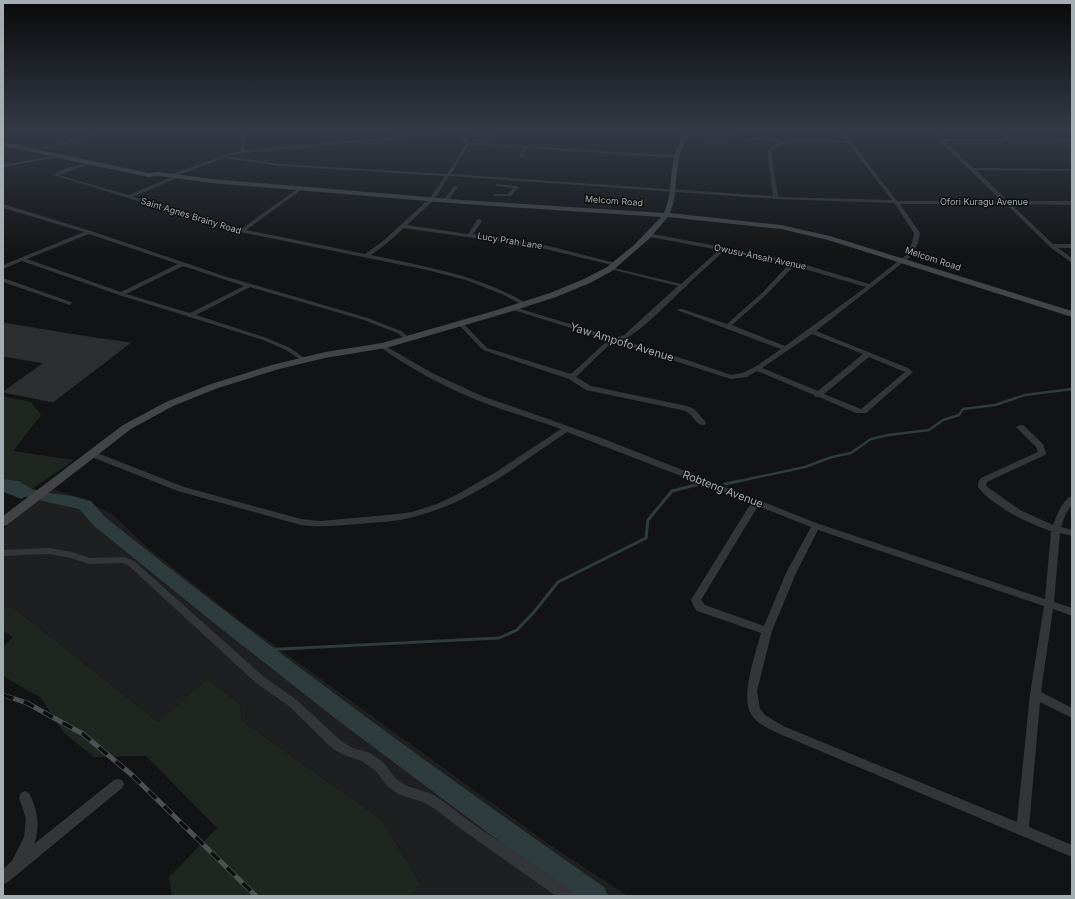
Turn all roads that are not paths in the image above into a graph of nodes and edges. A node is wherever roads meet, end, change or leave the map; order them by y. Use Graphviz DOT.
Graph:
graph roads {
  1 [pos="61,172"];
  2 [pos="134,172"];
  3 [pos="187,172"];
  4 [pos="410,172"];
  5 [pos="675,172"];
  6 [pos="772,172"];
  7 [pos="872,172"];
  8 [pos="976,172"];
  9 [pos="159,174"];
  10 [pos="448,174"];
  11 [pos="174,177"];
  12 [pos="498,185"];
  13 [pos="456,187"];
  14 [pos="299,189"];
  15 [pos="673,190"];
  16 [pos="495,195"];
  17 [pos="502,196"];
  18 [pos="128,197"];
  19 [pos="776,198"];
  20 [pos="432,199"];
  21 [pos="445,201"];
  22 [pos="896,202"];
  23 [pos="1006,202"];
  24 [pos="1072,203"];
  25 [pos="498,205"];
  26 [pos="3,206"];
  27 [pos="666,215"];
  28 [pos="479,222"];
  29 [pos="403,226"];
  30 [pos="242,231"];
  31 [pos="89,232"];
  32 [pos="470,235"];
  33 [pos="647,235"];
  34 [pos="1052,246"];
  35 [pos="1072,246"];
  36 [pos="724,248"];
  37 [pos="366,256"];
  38 [pos="23,260"];
  39 [pos="903,260"];
  40 [pos="1072,261"];
  41 [pos="794,263"];
  42 [pos="183,264"];
  43 [pos="614,266"];
  44 [pos="3,267"];
  45 [pos="3,280"];
  46 [pos="250,285"];
  47 [pos="684,286"];
  48 [pos="870,286"];
  49 [pos="121,294"];
  50 [pos="69,303"];
  51 [pos="524,304"];
  52 [pos="512,308"];
  53 [pos="680,310"];
  54 [pos="1072,314"];
  55 [pos="190,316"];
  56 [pos="460,323"];
  57 [pos="728,326"];
  58 [pos="811,331"];
  59 [pos="408,339"];
  60 [pos="614,340"];
  61 [pos="382,346"];
  62 [pos="785,348"];
  63 [pos="868,354"];
  64 [pos="304,360"];
  65 [pos="757,368"];
  66 [pos="572,377"];
  67 [pos="818,395"];
  68 [pos="702,423"];
  69 [pos="1020,427"];
  70 [pos="566,429"];
  71 [pos="92,454"];
  72 [pos="1072,499"];
  73 [pos="756,502"];
  74 [pos="3,522"];
  75 [pos="816,526"];
  76 [pos="1056,530"];
  77 [pos="1072,533"];
  78 [pos="3,553"];
  79 [pos="1049,605"];
  80 [pos="1072,612"];
  81 [pos="767,631"];
  82 [pos="1035,694"];
  83 [pos="1072,713"];
  84 [pos="118,784"];
  85 [pos="25,797"];
  86 [pos="1022,830"];
  87 [pos="1072,851"];
  88 [pos="16,867"];
  89 [pos="3,877"];
  90 [pos="567,896"];
  1 -- 18 [label="street, Saint Agnes Brainy Road"];
  2 -- 9 [label="main road"];
  3 -- 11 [label="street"];
  4 -- 10 [label="street, Ofori Kuragu Avenue"];
  5 -- 15 [label="main road"];
  6 -- 19 [label="street"];
  7 -- 22 [label="street"];
  8 -- 23 [label="street"];
  9 -- 11 [label="main road, Melcom Road"];
  10 -- 15 [label="street, Ofori Kuragu Avenue"];
  10 -- 20 [label="street"];
  11 -- 14 [label="main road, Melcom Road"];
  11 -- 18 [label="street"];
  12 -- 17 [label="street"];
  13 -- 21 [label="street"];
  14 -- 20 [label="main road, Melcom Road"];
  14 -- 30 [label="street"];
  15 -- 19 [label="street, Ofori Kuragu Avenue"];
  15 -- 27 [label="main road"];
  16 -- 17 [label="street"];
  17 -- 25 [label="street"];
  18 -- 30 [label="street, Saint Agnes Brainy Road"];
  19 -- 22 [label="street, Ofori Kuragu Avenue"];
  20 -- 21 [label="main road, Melcom Road"];
  20 -- 29 [label="street"];
  21 -- 25 [label="main road, Melcom Road"];
  22 -- 23 [label="street, Ofori Kuragu Avenue"];
  22 -- 39 [label="street"];
  23 -- 24 [label="street, Ofori Kuragu Avenue"];
  23 -- 34 [label="street"];
  25 -- 27 [label="main road, Melcom Road"];
  26 -- 31 [label="street"];
  27 -- 33 [label="main road"];
  27 -- 39 [label="main road, Melcom Road"];
  28 -- 32 [label="street"];
  29 -- 32 [label="street, Lucy Prah Lane"];
  29 -- 37 [label="street"];
  30 -- 37 [label="street, Saint Agnes Brainy Road"];
  31 -- 38 [label="street"];
  31 -- 42 [label="street"];
  32 -- 43 [label="street, Lucy Prah Lane"];
  33 -- 36 [label="street, Owusu-Ansah Avenue"];
  33 -- 43 [label="main road"];
  34 -- 35 [label="street"];
  34 -- 40 [label="street"];
  36 -- 41 [label="street, Owusu-Ansah Avenue"];
  36 -- 47 [label="street"];
  37 -- 51 [label="street, Saint Agnes Brainy Road"];
  38 -- 44 [label="street"];
  38 -- 49 [label="street"];
  39 -- 48 [label="street"];
  39 -- 54 [label="main road, Melcom Road"];
  41 -- 48 [label="street, Owusu-Ansah Avenue"];
  41 -- 57 [label="street"];
  42 -- 46 [label="street"];
  42 -- 49 [label="street"];
  43 -- 47 [label="street, Lucy Prah Lane"];
  43 -- 51 [label="main road"];
  45 -- 50 [label="street"];
  46 -- 55 [label="street"];
  46 -- 59 [label="street"];
  47 -- 60 [label="street"];
  48 -- 58 [label="street"];
  49 -- 55 [label="street"];
  51 -- 52 [label="main road"];
  52 -- 56 [label="main road"];
  52 -- 60 [label="street, Yaw Ampofo Avenue"];
  53 -- 57 [label="street"];
  55 -- 64 [label="street"];
  56 -- 59 [label="main road"];
  56 -- 66 [label="street"];
  57 -- 62 [label="street"];
  58 -- 62 [label="street"];
  58 -- 63 [label="street"];
  59 -- 61 [label="main road"];
  60 -- 65 [label="street, Yaw Ampofo Avenue"];
  60 -- 66 [label="street"];
  61 -- 64 [label="main road"];
  61 -- 70 [label="street, Robteng Avenue"];
  62 -- 65 [label="street"];
  63 -- 67 [label="street"];
  63 -- 67 [label="street"];
  64 -- 71 [label="main road"];
  65 -- 67 [label="street"];
  66 -- 68 [label="street"];
  69 -- 76 [label="street"];
  70 -- 71 [label="street"];
  70 -- 73 [label="street, Robteng Avenue"];
  71 -- 74 [label="main road"];
  72 -- 76 [label="street"];
  73 -- 75 [label="street, Robteng Avenue"];
  73 -- 81 [label="street"];
  75 -- 79 [label="street, Robteng Avenue"];
  75 -- 81 [label="street"];
  76 -- 77 [label="street"];
  76 -- 79 [label="street"];
  78 -- 90 [label="street"];
  79 -- 80 [label="street, Robteng Avenue"];
  79 -- 82 [label="street"];
  81 -- 86 [label="street"];
  82 -- 83 [label="street"];
  82 -- 86 [label="street"];
  84 -- 88 [label="street"];
  85 -- 88 [label="street"];
  86 -- 87 [label="street"];
  88 -- 89 [label="street"];
}
